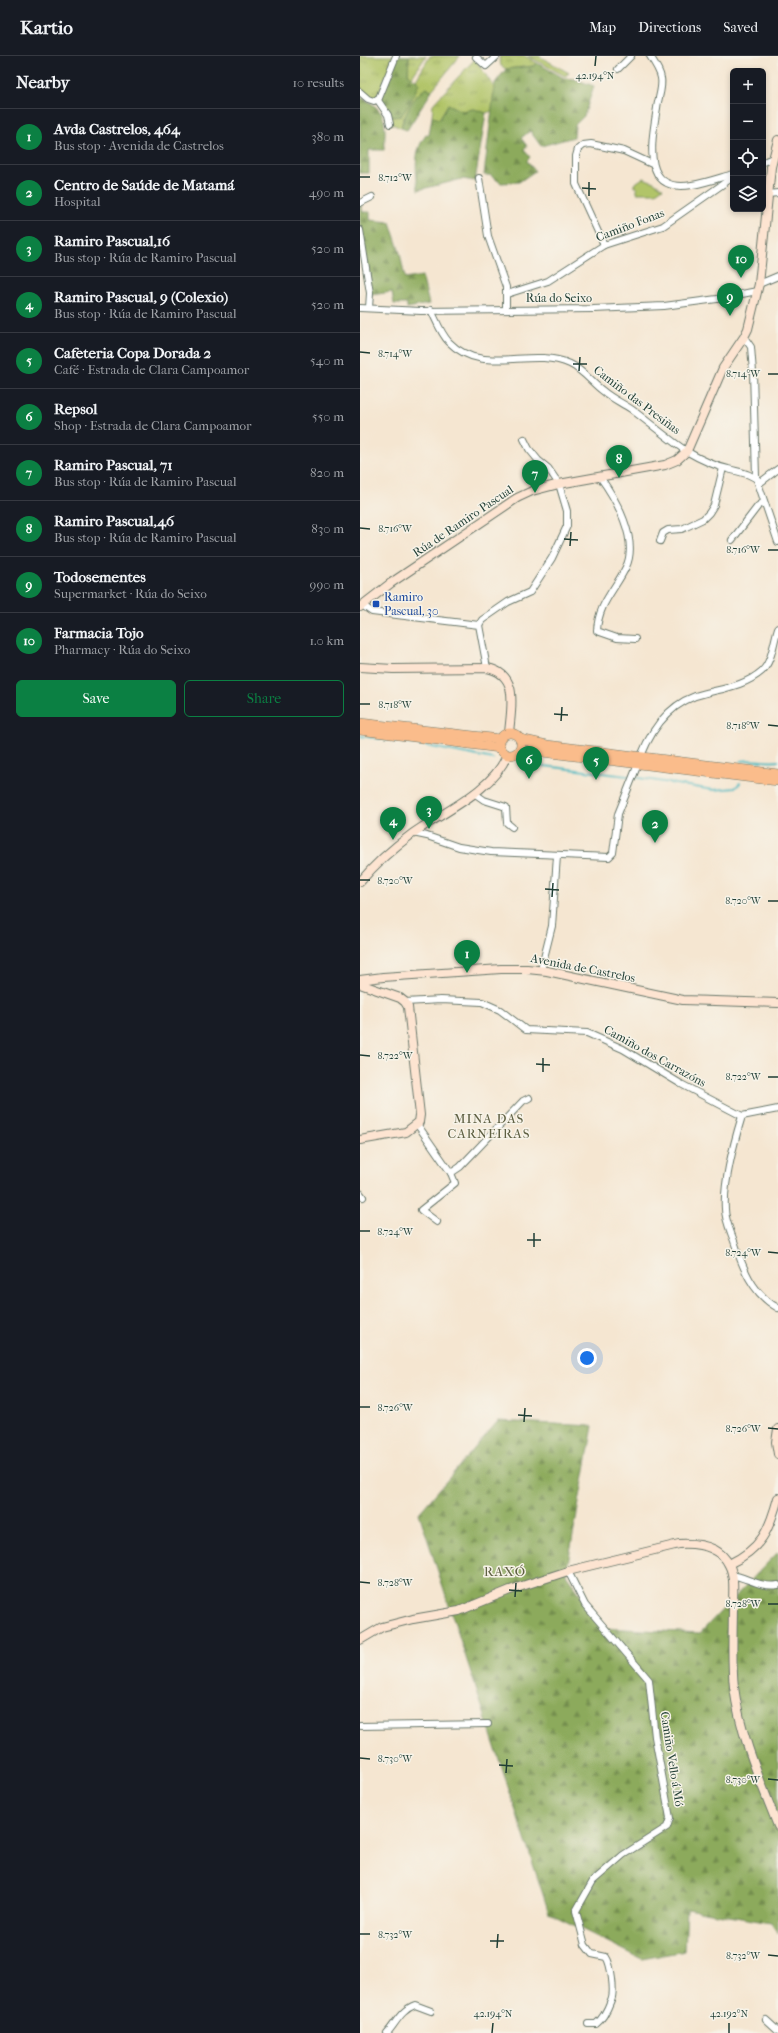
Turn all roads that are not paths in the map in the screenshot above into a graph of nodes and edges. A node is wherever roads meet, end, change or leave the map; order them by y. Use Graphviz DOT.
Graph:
graph roads {
  1 [pos="396,56"];
  2 [pos="497,56"];
  3 [pos="631,56"];
  4 [pos="650,56"];
  5 [pos="476,57"];
  6 [pos="618,68"];
  7 [pos="360,92"];
  8 [pos="377,99"];
  9 [pos="390,124"];
  10 [pos="778,140"];
  11 [pos="773,158"];
  12 [pos="766,161"];
  13 [pos="652,164"];
  14 [pos="730,177"];
  15 [pos="479,178"];
  16 [pos="730,178"];
  17 [pos="778,193"];
  18 [pos="768,194"];
  19 [pos="372,197"];
  20 [pos="360,203"];
  21 [pos="360,230"];
  22 [pos="604,245"];
  23 [pos="778,276"];
  24 [pos="758,287"];
  25 [pos="507,294"];
  26 [pos="360,308"];
  27 [pos="369,308"];
  28 [pos="506,309"];
  29 [pos="431,310"];
  30 [pos="744,338"];
  31 [pos="524,439"];
  32 [pos="687,451"];
  33 [pos="723,468"];
  34 [pos="778,469"];
  35 [pos="756,476"];
  36 [pos="600,477"];
  37 [pos="559,484"];
  38 [pos="764,502"];
  39 [pos="732,540"];
  40 [pos="660,541"];
  41 [pos="778,542"];
  42 [pos="361,606"];
  43 [pos="479,625"];
  44 [pos="778,628"];
  45 [pos="635,639"];
  46 [pos="360,667"];
  47 [pos="487,668"];
  48 [pos="360,723"];
  49 [pos="360,730"];
  50 [pos="509,733"];
  51 [pos="520,739"];
  52 [pos="500,743"];
  53 [pos="519,751"];
  54 [pos="507,755"];
  55 [pos="638,764"];
  56 [pos="778,774"];
  57 [pos="778,781"];
  58 [pos="474,793"];
  59 [pos="512,827"];
  60 [pos="413,834"];
  61 [pos="557,856"];
  62 [pos="360,882"];
  63 [pos="541,970"];
  64 [pos="360,980"];
  65 [pos="360,984"];
  66 [pos="405,1002"];
  67 [pos="778,1002"];
  68 [pos="529,1098"];
  69 [pos="778,1109"];
  70 [pos="742,1116"];
  71 [pos="417,1124"];
  72 [pos="360,1140"];
  73 [pos="451,1172"];
  74 [pos="437,1222"];
  75 [pos="778,1308"];
  76 [pos="778,1429"];
  77 [pos="778,1454"];
  78 [pos="778,1498"];
  79 [pos="729,1564"];
  80 [pos="568,1571"];
  81 [pos="732,1575"];
  82 [pos="778,1584"];
  83 [pos="360,1640"];
  84 [pos="488,1724"];
  85 [pos="360,1726"];
  86 [pos="778,1826"];
  87 [pos="431,2011"];
  88 [pos="766,2020"];
  89 [pos="588,2024"];
  90 [pos="778,2031"];
  91 [pos="387,2033"];
  1 -- 8 [label="street"];
  2 -- 5 [label="street"];
  3 -- 6 [label="street"];
  4 -- 13 [label="street"];
  7 -- 8 [label="street"];
  8 -- 9 [label="street"];
  10 -- 11 [label="street"];
  11 -- 12 [label="street"];
  11 -- 18 [label="street"];
  13 -- 14 [label="street"];
  13 -- 22 [label="street"];
  15 -- 25 [label="street"];
  16 -- 22 [label="street, Camiño Fonas"];
  17 -- 18 [label="street"];
  18 -- 24 [label="street"];
  19 -- 20 [label="street"];
  21 -- 27 [label="street"];
  22 -- 25 [label="street, Camiño Fonas"];
  23 -- 24 [label="street, Rúa do Seixo"];
  24 -- 28 [label="street, Rúa do Seixo"];
  24 -- 30 [label="street"];
  25 -- 28 [label="street"];
  26 -- 27 [label="street, Rúa do Seixo"];
  27 -- 29 [label="street, Rúa do Seixo"];
  28 -- 29 [label="street, Rúa do Seixo"];
  29 -- 32 [label="street, Camiño das Presiñas"];
  30 -- 32 [label="street"];
  30 -- 35 [label="street"];
  31 -- 37 [label="street"];
  32 -- 33 [label="street, Camiño das Presiñas"];
  32 -- 36 [label="street, Rúa de Ramiro Pascual"];
  33 -- 35 [label="street, Camiño das Presiñas"];
  33 -- 40 [label="street"];
  34 -- 35 [label="street, Camiño das Presiñas"];
  35 -- 38 [label="street"];
  36 -- 37 [label="street, Rúa de Ramiro Pascual"];
  36 -- 45 [label="street"];
  37 -- 42 [label="street, Rúa de Ramiro Pascual"];
  37 -- 43 [label="street"];
  38 -- 39 [label="street"];
  38 -- 41 [label="street"];
  42 -- 43 [label="street"];
  43 -- 47 [label="street"];
  44 -- 55 [label="street"];
  46 -- 47 [label="street"];
  47 -- 50 [label="street"];
  48 -- 52 [label="main road"];
  49 -- 52 [label="main road"];
  50 -- 51 [label="main road"];
  50 -- 52 [label="main road"];
  51 -- 53 [label="main road"];
  51 -- 55 [label="main road"];
  52 -- 54 [label="main road"];
  53 -- 54 [label="main road"];
  53 -- 55 [label="main road"];
  54 -- 58 [label="street"];
  55 -- 56 [label="main road"];
  55 -- 57 [label="main road"];
  55 -- 61 [label="street"];
  58 -- 59 [label="street"];
  58 -- 60 [label="street"];
  60 -- 61 [label="street"];
  60 -- 62 [label="street"];
  61 -- 63 [label="street"];
  63 -- 64 [label="street, Avenida de Castrelos"];
  63 -- 67 [label="street, Avenida de Castrelos"];
  65 -- 66 [label="street"];
  66 -- 70 [label="street, Camiño dos Carrazóns"];
  66 -- 71 [label="street"];
  68 -- 73 [label="street"];
  69 -- 70 [label="street"];
  70 -- 75 [label="street"];
  71 -- 72 [label="street"];
  71 -- 73 [label="street"];
  73 -- 74 [label="street"];
  76 -- 77 [label="street"];
  78 -- 79 [label="street"];
  79 -- 80 [label="street"];
  79 -- 81 [label="street"];
  80 -- 83 [label="street"];
  80 -- 89 [label="street, Camiño Vello á Mó"];
  81 -- 82 [label="street"];
  81 -- 86 [label="street"];
  84 -- 85 [label="street"];
  87 -- 91 [label="street"];
  88 -- 90 [label="street"];
}
